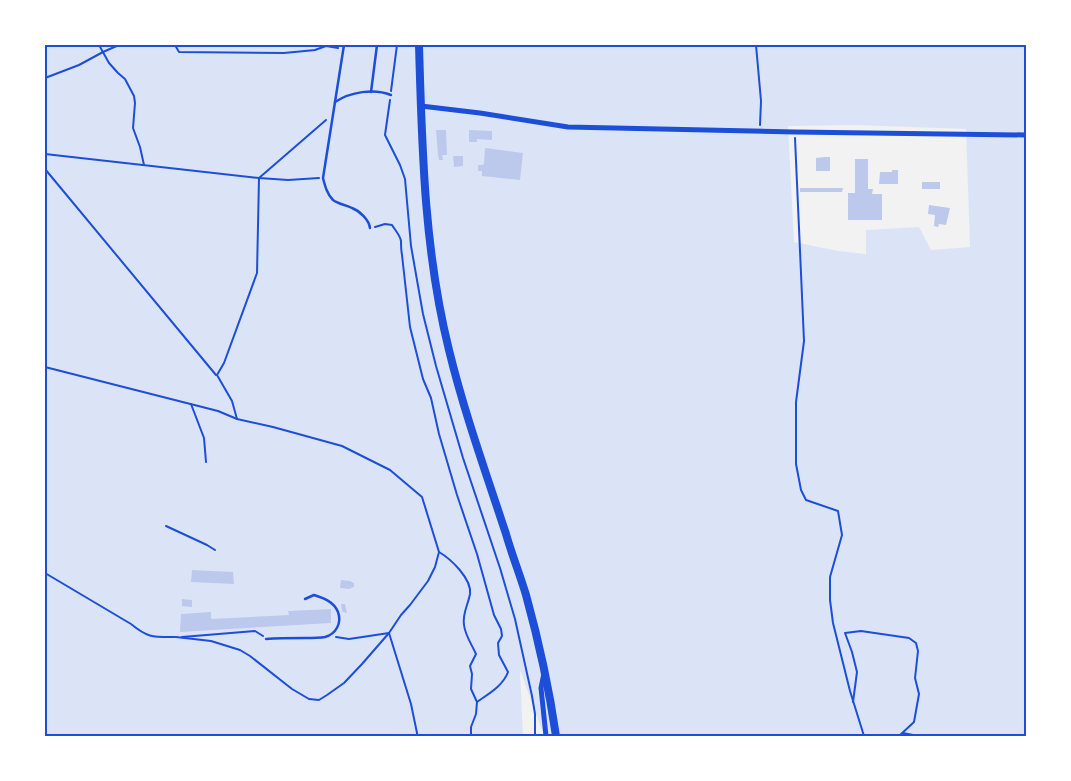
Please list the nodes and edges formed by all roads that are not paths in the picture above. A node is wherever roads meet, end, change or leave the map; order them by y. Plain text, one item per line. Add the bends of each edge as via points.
1 (377, 45) edge
2 (420, 45) edge
3 (344, 47) edge
4 (371, 92) junction
5 (390, 95) road end
6 (335, 102) junction
7 (421, 106) junction
8 (1026, 135) edge
9 (370, 228) road end
10 (305, 599) dead end
11 (266, 639) road end
12 (545, 667) junction
13 (546, 736) edge
14 (556, 736) edge

1 - 4 lane
2 - 7 main road
3 - 6 lane
4 - 5 lane
4 - 6 lane via 342,97
6 - 9 lane via 323,178 326,191 334,201 354,208 367,219
7 - 8 street via 568,127
7 - 12 main road via 427,218 448,348 526,595
10 - 11 lane via 314,595 332,603 338,611 339,625 333,633 323,637
12 - 13 street via 540,688
12 - 14 main road

